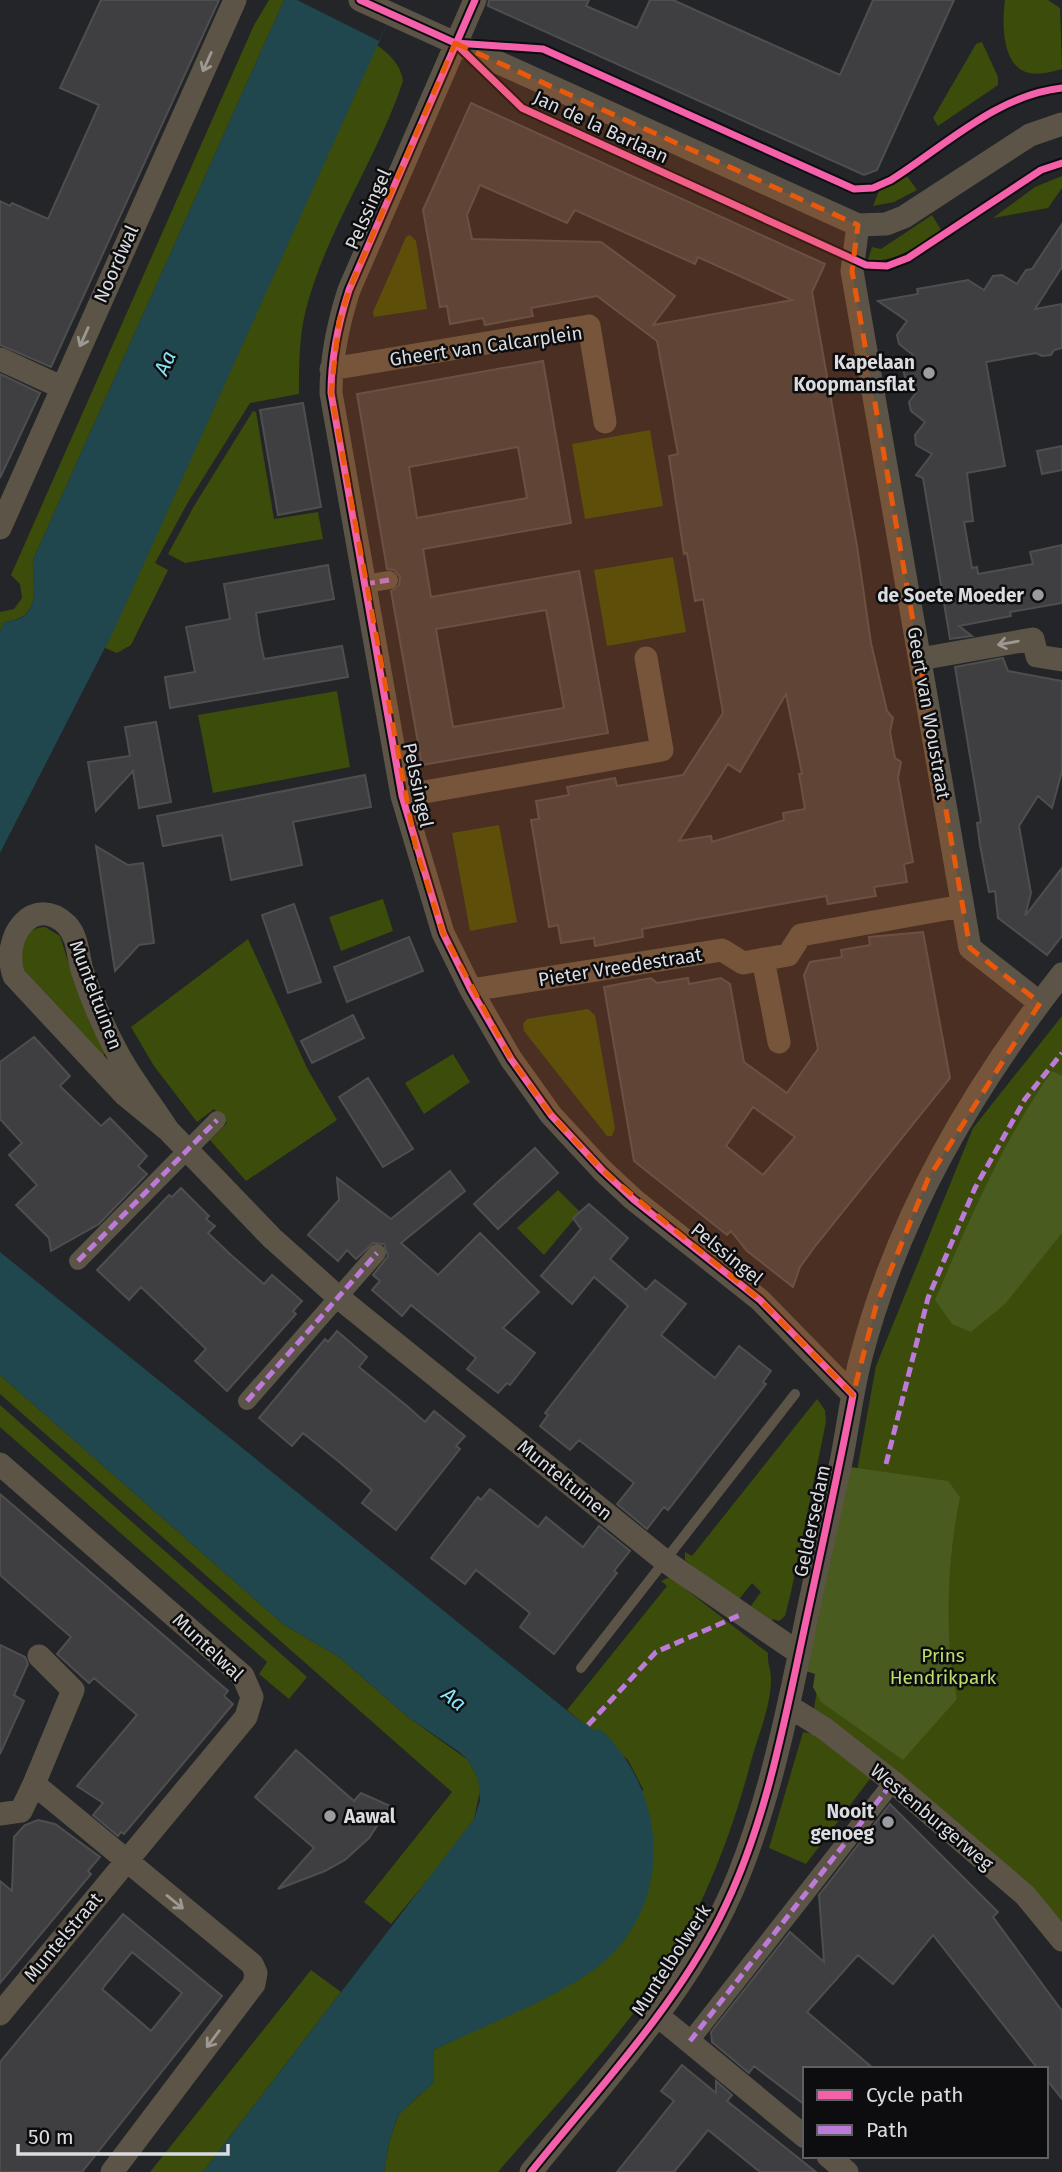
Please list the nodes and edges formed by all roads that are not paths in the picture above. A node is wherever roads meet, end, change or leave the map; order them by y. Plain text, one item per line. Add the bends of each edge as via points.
1 (235, 0) edge
2 (360, 0) edge
3 (475, 0) edge
4 (455, 43) junction
5 (1062, 124) edge
6 (858, 225) junction
7 (0, 359) edge
8 (331, 369) junction
9 (61, 387) junction
10 (605, 422) dead end
11 (0, 528) edge
12 (389, 580) dead end
13 (365, 584) junction
14 (646, 658) dead end
15 (920, 659) junction
16 (1062, 660) edge
17 (402, 796) junction
18 (962, 906) junction
19 (764, 959) junction
20 (1062, 974) edge
21 (471, 990) junction
22 (1040, 1003) junction
23 (779, 1042) dead end
24 (217, 1120) dead end
25 (168, 1130) junction
26 (187, 1150) junction
27 (377, 1253) dead end
28 (78, 1261) dead end
29 (338, 1297) junction
30 (795, 1394) dead end
31 (853, 1395) junction
32 (247, 1401) dead end
33 (0, 1464) edge
34 (665, 1561) junction
35 (799, 1653) junction
36 (38, 1656) dead end
37 (581, 1668) dead end
38 (790, 1707) junction
39 (893, 1782) junction
40 (34, 1784) junction
41 (0, 1814) edge
42 (126, 1861) junction
43 (1062, 1940) edge
44 (0, 2014) edge
45 (657, 2015) junction
46 (690, 2041) junction
47 (803, 2135) edge
48 (830, 2158) edge
49 (112, 2172) edge
50 (531, 2172) edge
51 (847, 2172) edge

1 -> 9 street, Noordwal
2 - 4 street, Jan de la Barlaan
3 - 4 street, Pelssingel
4 - 6 street, Jan de la Barlaan
4 - 8 street, Pelssingel via 349,290
5 - 6 street via 1030,135 904,217 886,224
6 - 15 street, Geert van Woustraat via 852,271
7 - 9 street
8 - 10 street, Gheert van Calcarplein via 589,326
8 - 13 street, Pelssingel via 331,393
9 - 11 street, Noordwal
12 - 13 street
13 - 17 street, Pelssingel
14 - 17 street via 663,750
16 -> 15 street via 1037,656 1033,639
15 - 18 street, Geert van Woustraat
17 - 21 street, Pelssingel via 443,933
18 - 19 street, Pieter Vreedestraat via 801,935 788,955
18 - 22 street, Geert van Woustraat via 970,948
19 - 21 street, Pieter Vreedestraat via 743,963 722,950
19 - 23 street
20 - 22 street, Geldersedam
21 - 31 street, Pelssingel via 511,1059 551,1115 594,1162 633,1199 760,1300
22 - 31 street, Geldersedam via 978,1092 928,1179 876,1306
24 - 26 street
25 - 25 street, Munteltuinen via 119,1055 82,971 74,935 66,925 44,915 21,921 6,941 7,965 14,976 124,1094
25 - 26 street, Munteltuinen
26 - 28 street
26 - 29 street, Munteltuinen via 272,1238
27 - 29 street
29 - 32 street
29 - 34 street, Munteltuinen
30 - 34 lane
31 - 35 street, Geldersedam
33 - 42 street, Muntelwal via 243,1676 250,1687 246,1717
34 - 35 street, Munteltuinen
34 - 37 lane
35 - 38 street, Muntelbolwerk
36 - 40 street via 73,1690
38 - 39 street, Westenburgerweg
38 - 45 street, Muntelbolwerk via 752,1840 726,1904
39 - 43 street, Westenburgerweg via 1025,1895
39 - 46 street
40 - 41 street via 21,1811
40 - 42 street
42 - 44 street, Muntelstraat
42 -> 49 street via 256,1973 254,1984
45 - 46 street
45 - 50 street, Muntelbolwerk
46 - 47 street
48 - 51 street

